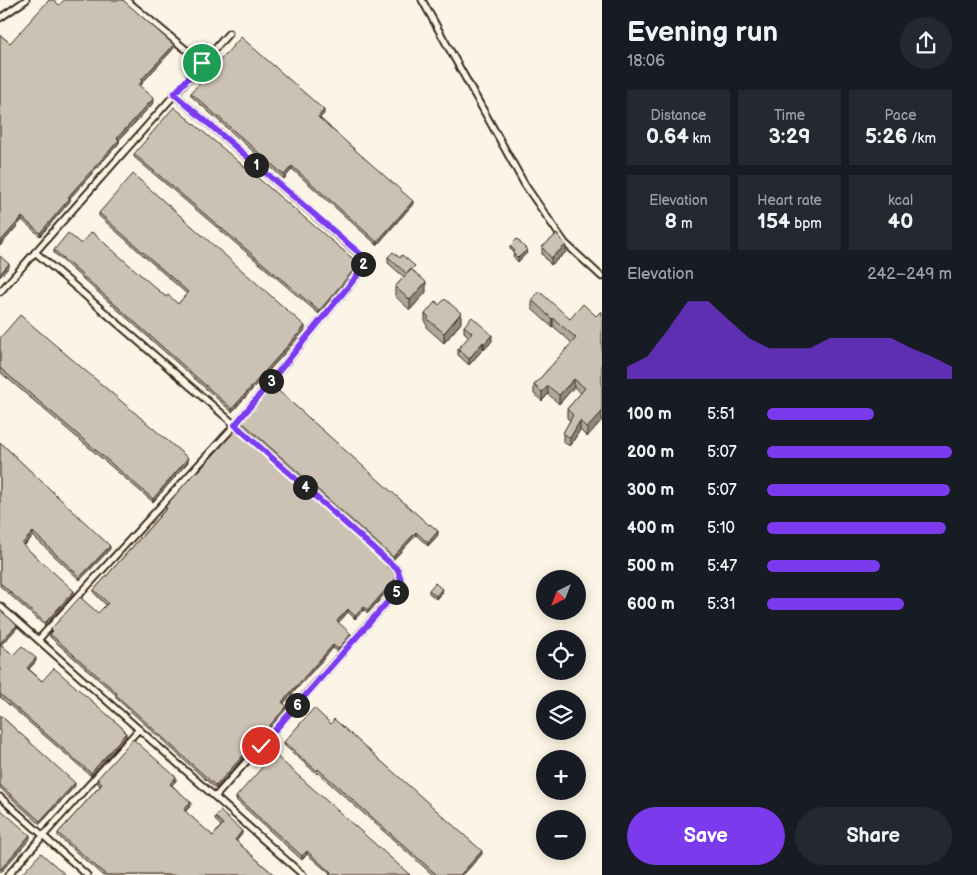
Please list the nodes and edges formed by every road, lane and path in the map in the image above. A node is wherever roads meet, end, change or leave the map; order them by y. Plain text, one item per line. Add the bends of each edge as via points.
1 (26, 0) edge
2 (126, 0) edge
3 (422, 0) edge
4 (0, 18) edge
5 (229, 33) dead end
6 (202, 63) junction
7 (174, 94) junction
8 (35, 252) junction
9 (602, 276) edge
10 (0, 292) edge
11 (235, 425) junction
12 (0, 606) edge
13 (38, 640) junction
14 (139, 729) junction
15 (0, 797) edge
16 (215, 797) junction
17 (43, 836) junction
18 (8, 875) edge
19 (87, 875) edge
20 (302, 875) edge

1 - 4 lane
2 - 6 lane
3 - 9 lane via 525,186 565,243
5 - 6 lane
6 - 7 lane
7 - 8 lane
7 - 11 lane via 365,258 361,271
8 - 10 lane
8 - 11 lane
11 - 13 lane
11 - 16 lane via 398,570 401,580 398,590
12 - 13 lane
13 - 14 lane
14 - 16 lane
14 - 17 lane
15 - 17 lane
16 - 20 lane
17 - 18 lane
17 - 19 lane

